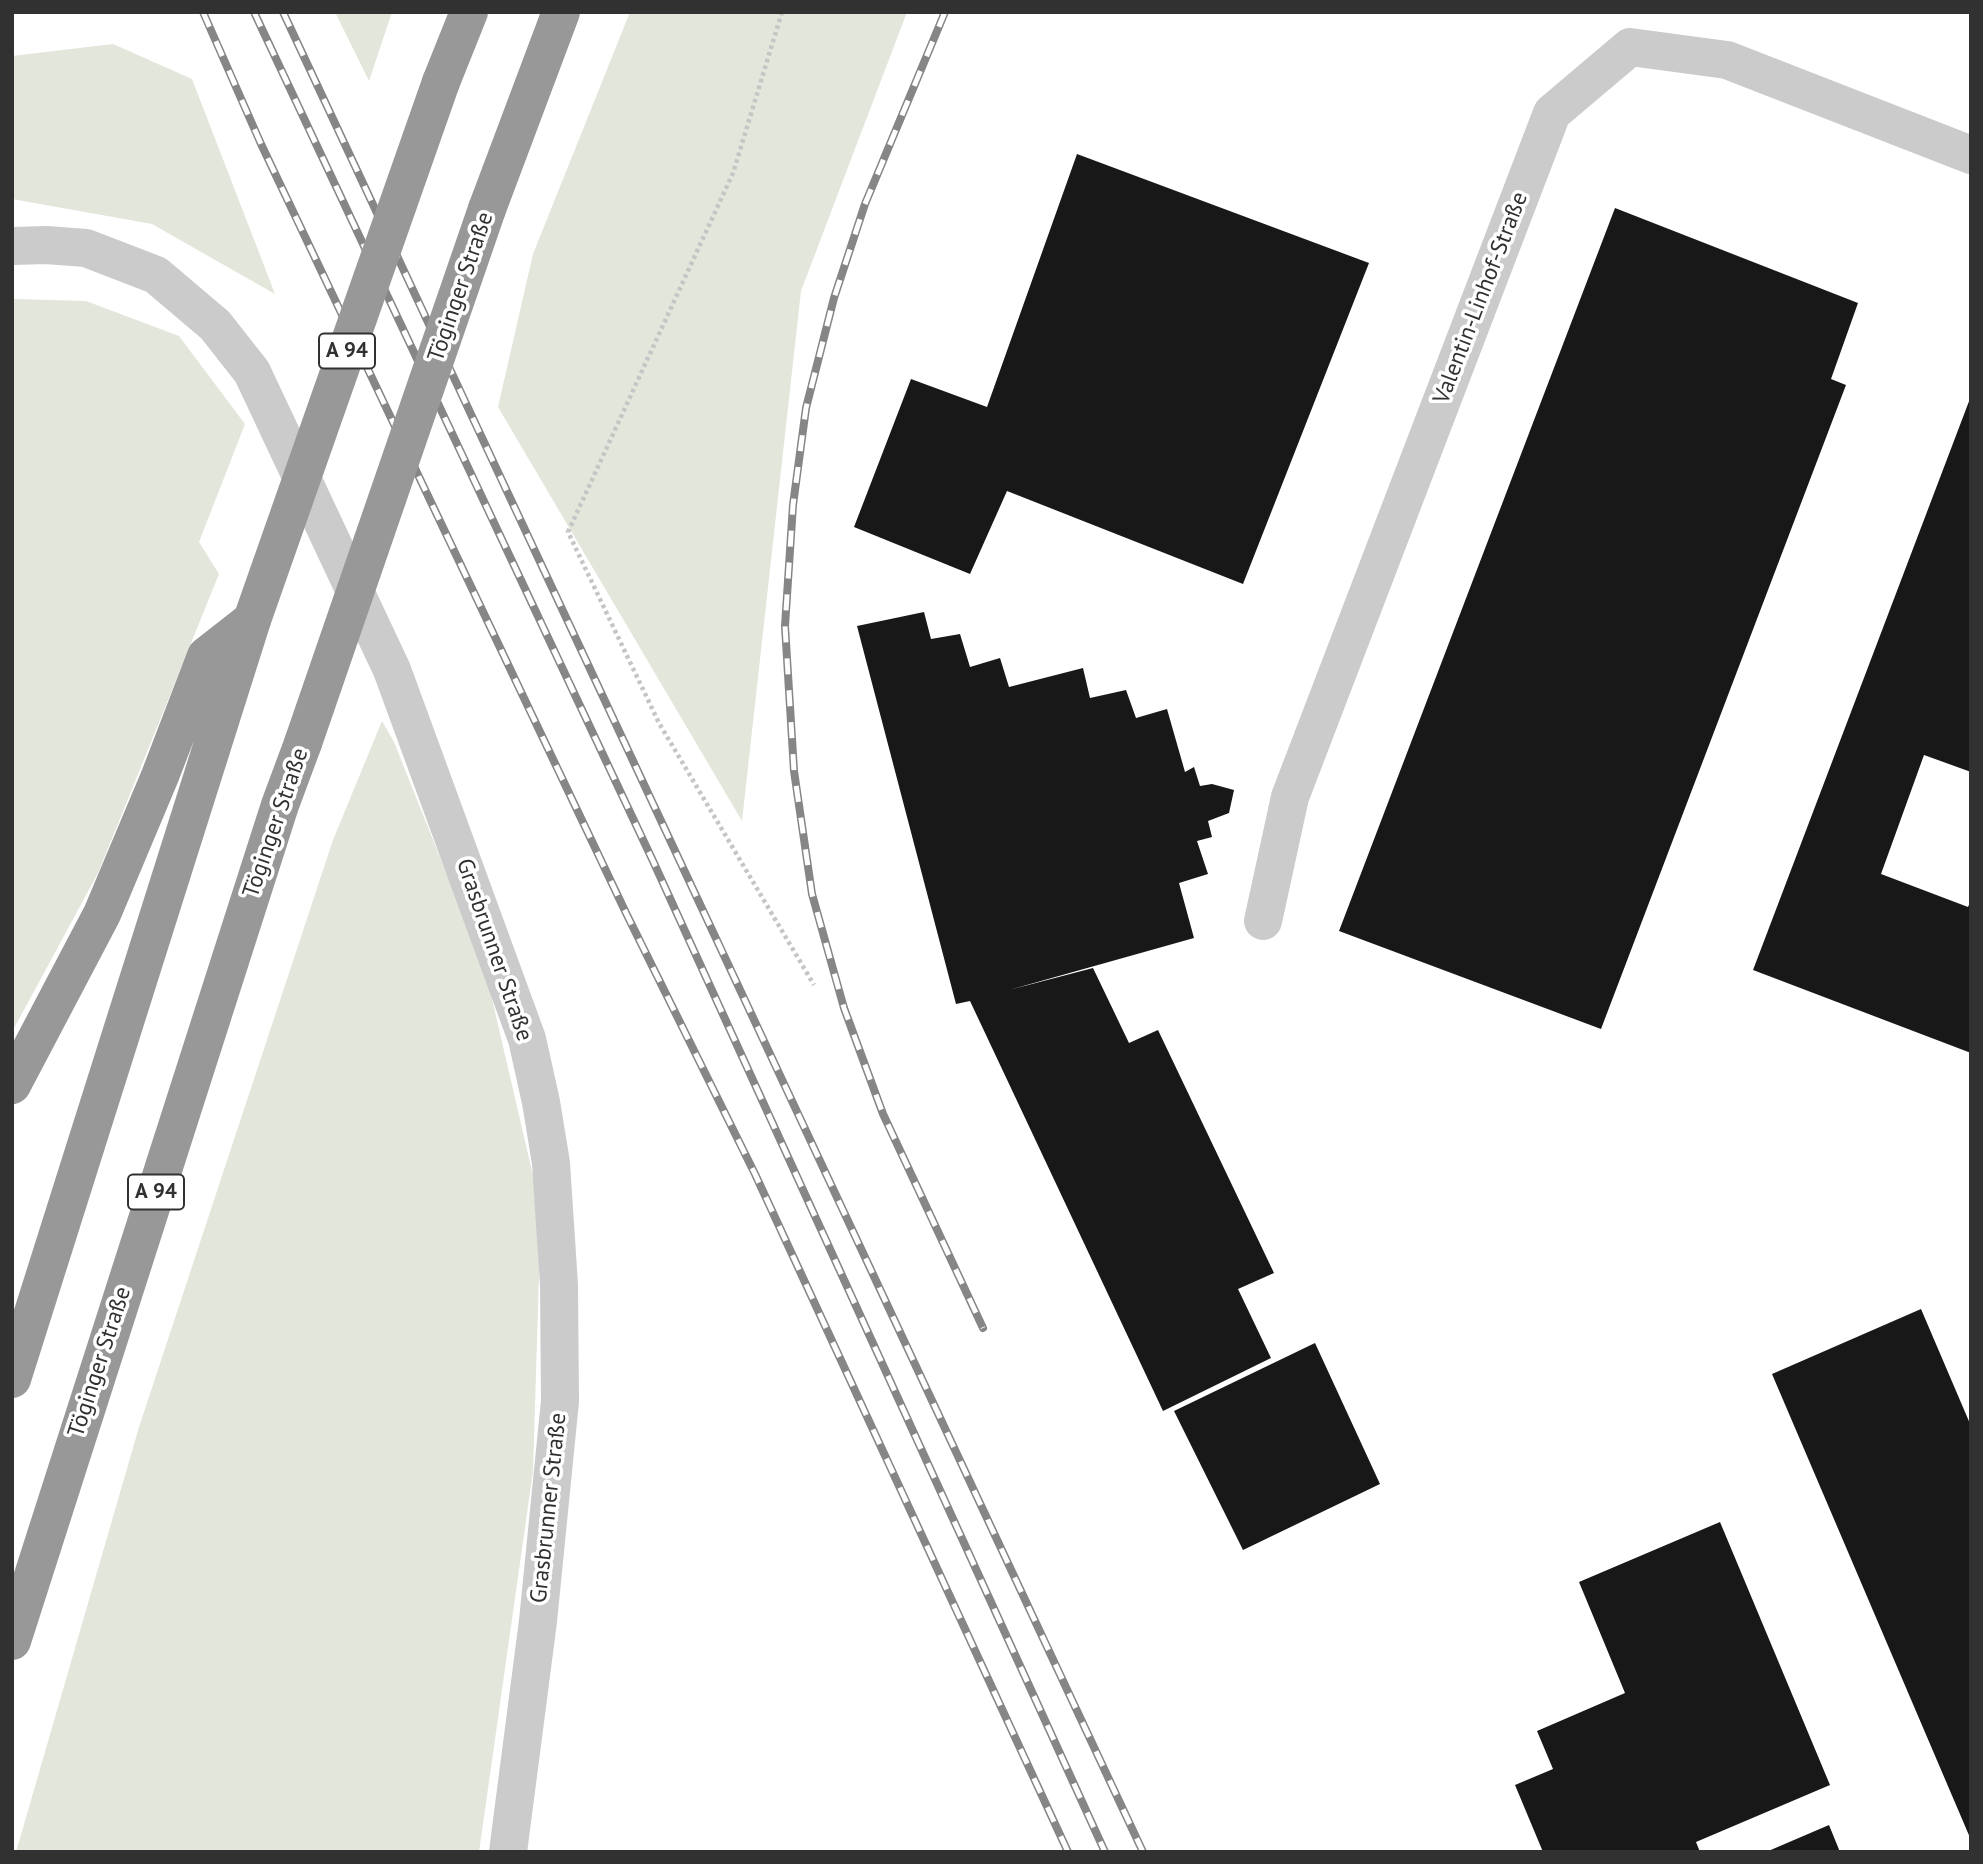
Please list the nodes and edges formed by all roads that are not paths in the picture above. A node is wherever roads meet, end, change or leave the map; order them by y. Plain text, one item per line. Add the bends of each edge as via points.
1 (469, 12) edge
2 (561, 12) edge
3 (1971, 155) edge
4 (12, 246) edge
5 (252, 620) junction
6 (1263, 921) dead end
7 (12, 1085) edge
8 (12, 1379) edge
9 (12, 1641) edge
10 (508, 1852) edge

1 - 5 highway, A 94, bridge
2 - 9 highway, Töginger Straße / A 94, bridge via 272,831
3 - 6 street, Valentin-Linhof-Straße via 1727,60 1630,47 1552,113 1290,797
4 - 10 street, Grasbrunner Straße via 86,248 156,275 215,325 252,372 393,670 527,1039 551,1163 560,1401
5 - 7 highway via 206,656 102,915
5 - 8 highway, A 94

